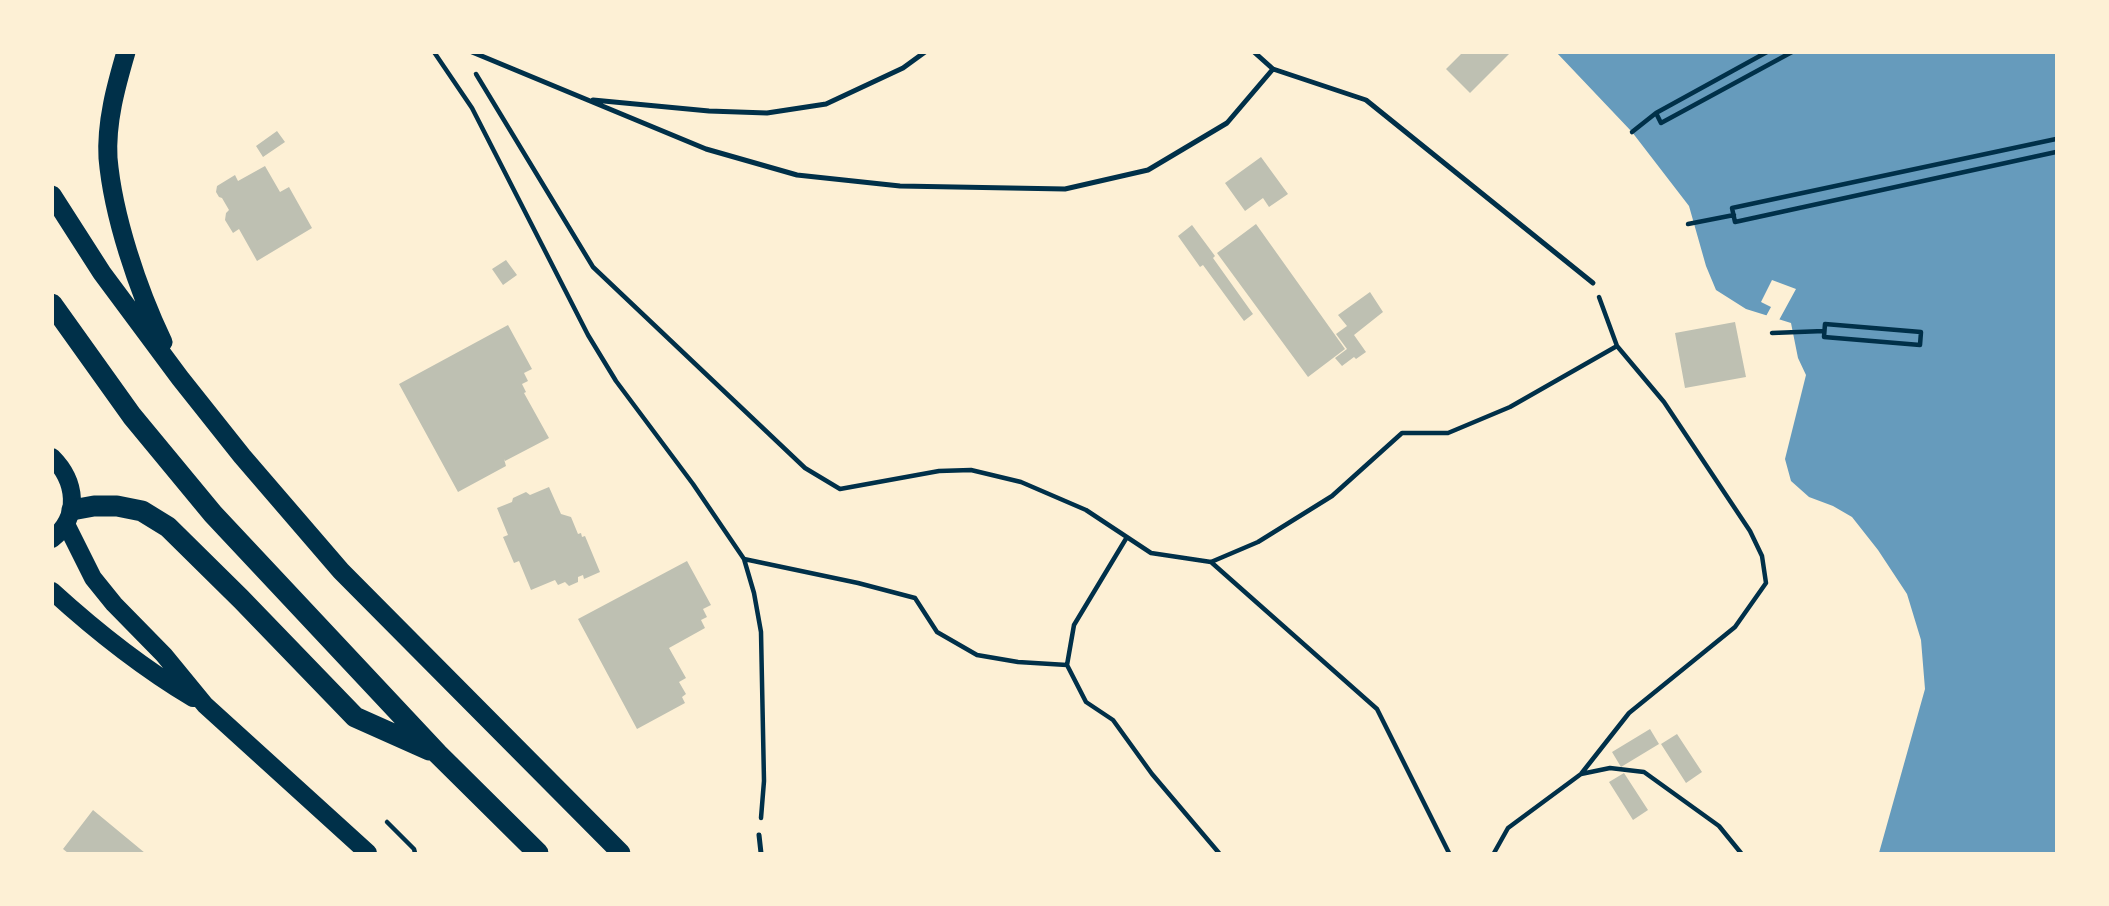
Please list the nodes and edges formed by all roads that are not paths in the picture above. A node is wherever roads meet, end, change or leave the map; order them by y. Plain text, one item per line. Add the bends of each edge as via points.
1 (126, 52) edge
2 (472, 52) edge
3 (925, 52) edge
4 (1254, 52) edge
5 (1272, 69) junction
6 (586, 99) junction
7 (52, 195) edge
8 (1593, 283) road end
9 (52, 304) edge
10 (180, 378) junction
11 (52, 457) edge
12 (69, 517) junction
13 (52, 539) edge
14 (52, 591) edge
15 (205, 705) junction
16 (438, 754) junction
17 (759, 835) road end
18 (363, 849) edge
19 (538, 853) edge
20 (621, 853) edge
21 (761, 853) edge

1 - 10 highway via 109,122 108,157 118,217 154,323
2 - 6 lane
3 - 6 lane via 903,68 826,104 767,113
4 - 5 lane
5 - 6 lane via 1227,123 1148,170 1065,189 900,186 797,175 706,149
5 - 8 lane via 1366,100
7 - 10 highway via 102,273
9 - 16 highway via 132,416 213,514
10 - 20 highway via 341,571
11 - 12 main road via 71,486
12 - 13 main road
12 - 15 main road via 79,553 93,578
12 - 16 highway via 94,506 117,506 142,511 168,527 355,717
14 - 15 main road via 152,674
15 - 18 main road
16 - 19 highway
17 - 21 lane

